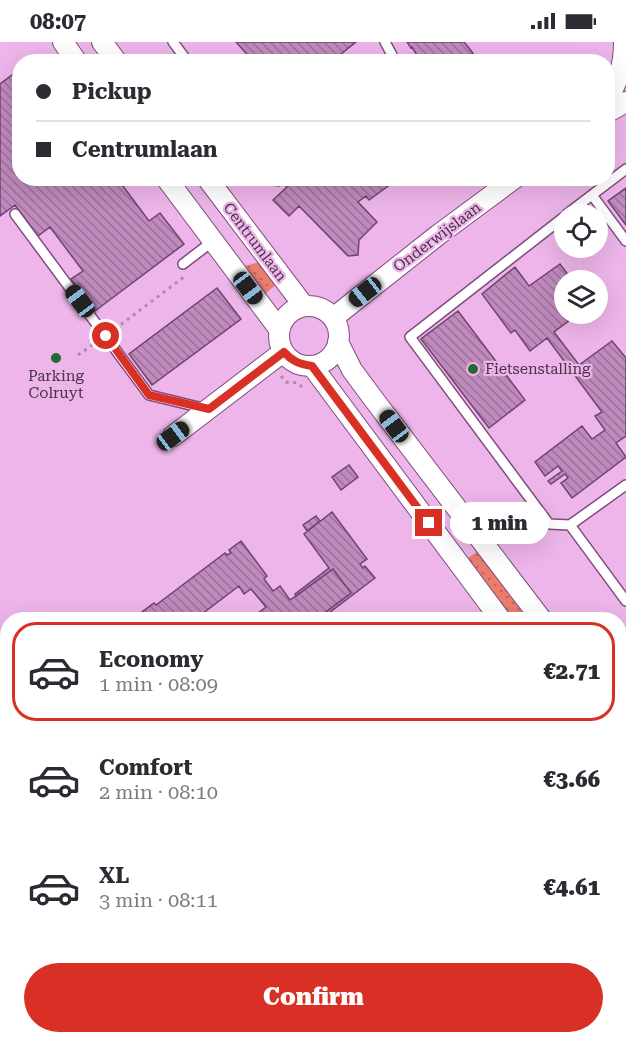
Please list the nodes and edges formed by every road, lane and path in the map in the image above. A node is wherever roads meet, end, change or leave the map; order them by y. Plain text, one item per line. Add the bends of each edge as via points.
1 (624, 42) edge
2 (615, 86) edge
3 (172, 186) edge
4 (213, 186) edge
5 (504, 186) edge
6 (604, 186) edge
7 (592, 195) junction
8 (581, 204) edge
9 (15, 214) dead end
10 (554, 225) edge
11 (213, 241) junction
12 (626, 241) edge
13 (183, 264) dead end
14 (185, 276) dead end
15 (304, 306) junction
16 (333, 318) junction
17 (279, 329) junction
18 (106, 336) junction
19 (338, 342) junction
20 (284, 352) junction
21 (78, 355) dead end
22 (312, 366) junction
23 (209, 409) junction
24 (173, 436) dead end
25 (626, 484) edge
26 (467, 521) junction
27 (570, 525) junction
28 (442, 542) junction
29 (626, 601) edge
30 (495, 612) edge
31 (536, 612) edge

1 - 2 street via 621,74
3 - 11 street
4 - 15 street, Centrumlaan
5 - 16 street, Onderwijslaan
6 - 7 lane
7 - 8 lane
7 - 12 lane
9 - 18 lane
10 - 27 lane via 410,337 549,524
11 - 13 lane
11 - 17 street
14 - 18 path
15 - 16 street via 318,307
15 - 17 street via 288,314
16 - 19 street
17 - 20 street
18 - 21 path
18 - 23 lane via 149,395
19 - 22 street via 329,357
19 - 26 street via 352,370
20 - 22 street via 291,360
20 - 23 street
22 - 28 street
23 - 24 street
25 - 27 lane
26 - 28 street
26 - 31 street
27 - 29 lane
28 - 30 street

